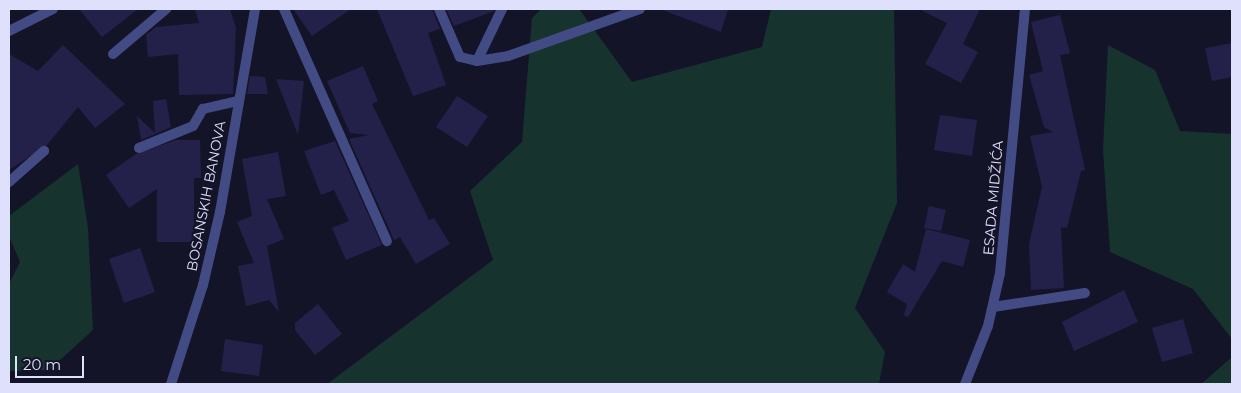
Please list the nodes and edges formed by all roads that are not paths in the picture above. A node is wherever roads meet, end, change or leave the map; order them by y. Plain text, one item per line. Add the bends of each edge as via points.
1 (53, 9) edge
2 (166, 9) edge
3 (255, 9) edge
4 (284, 9) edge
5 (439, 9) edge
6 (502, 9) edge
7 (640, 9) edge
8 (1025, 9) edge
9 (9, 31) edge
10 (113, 54) dead end
11 (477, 61) junction
12 (238, 101) junction
13 (139, 148) dead end
14 (44, 152) dead end
15 (9, 182) edge
16 (387, 240) dead end
17 (1086, 293) dead end
18 (993, 307) junction
19 (171, 384) edge
20 (964, 384) edge

1 - 9 street
2 - 10 street
3 - 12 street, BOSANSKIH BANOVA
4 - 16 street
5 - 11 street via 460,57
6 - 11 street
7 - 11 street via 508,56
8 - 18 street, ESADA MIDŽIĆA via 1006,229
12 - 13 street via 203,109 192,126
12 - 19 street, BOSANSKIH BANOVA via 205,276
14 - 15 street
17 - 18 street
18 - 20 street, ESADA MIDŽIĆA

